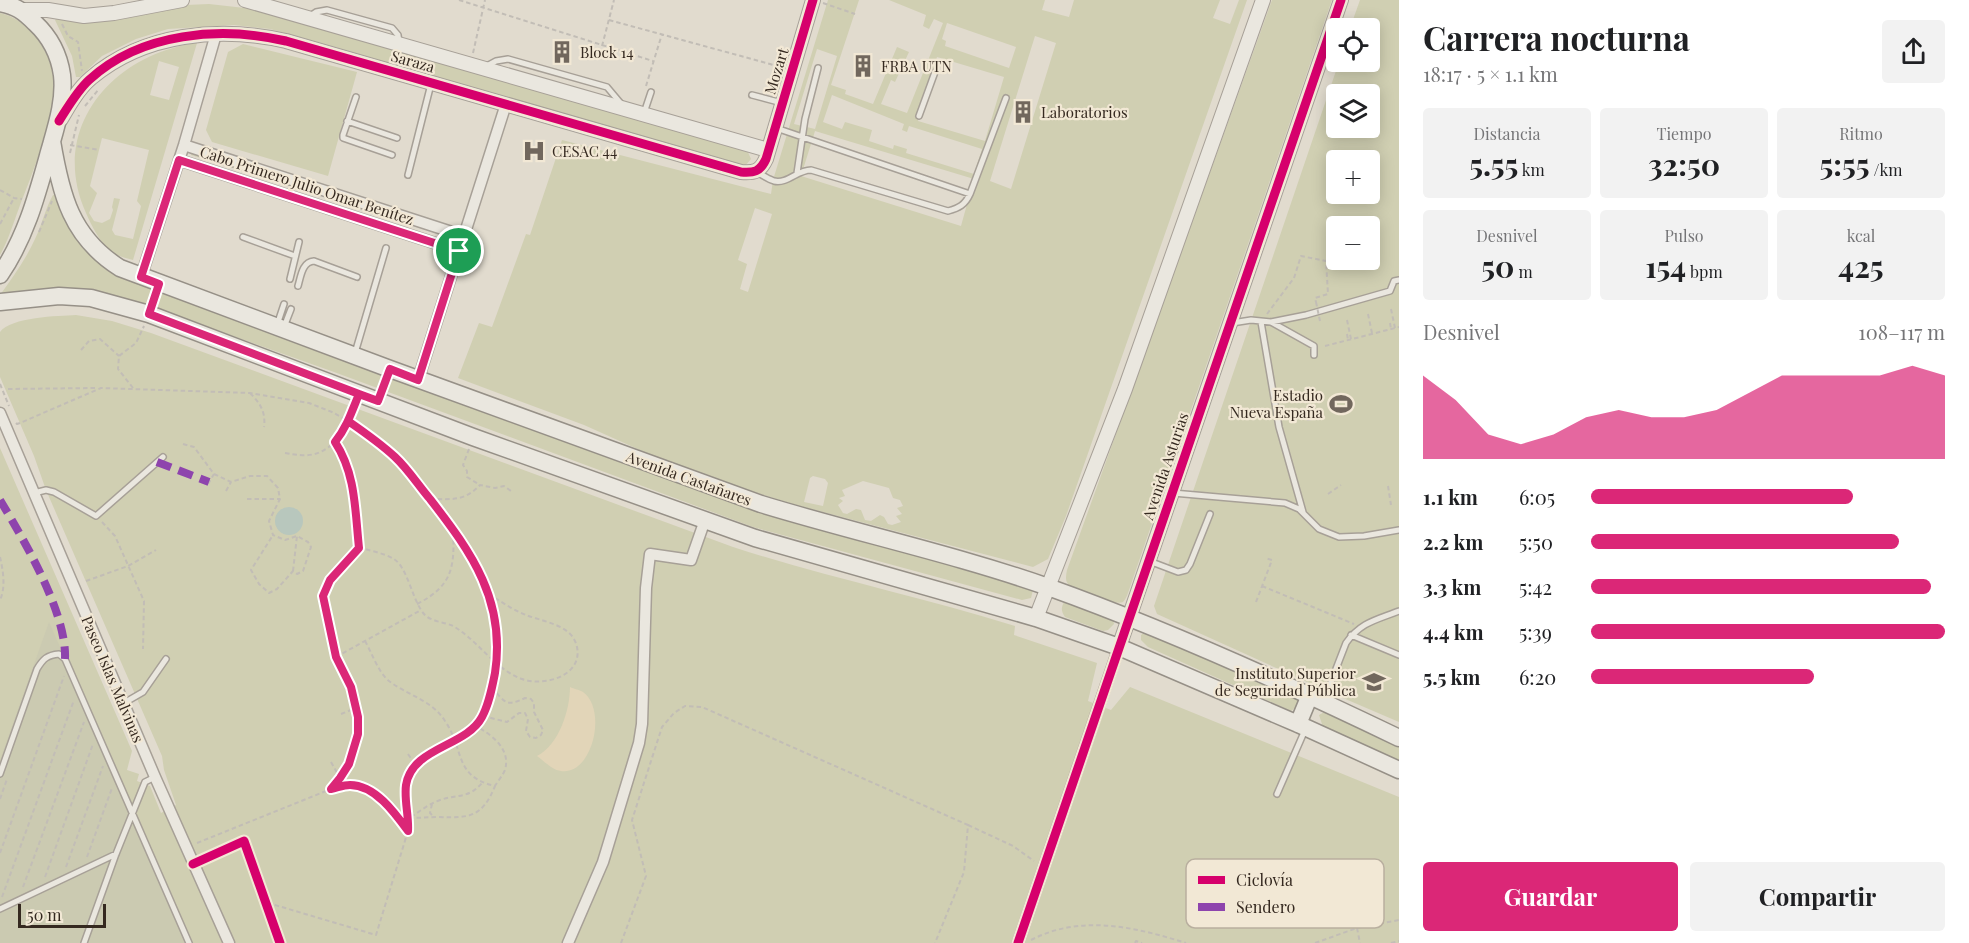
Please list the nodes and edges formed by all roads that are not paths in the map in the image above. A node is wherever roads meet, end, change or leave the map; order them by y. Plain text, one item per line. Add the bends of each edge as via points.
1 (182, 0) edge
2 (245, 0) edge
3 (1263, 0) edge
4 (1341, 0) edge
5 (817, 1) edge
6 (150, 3) edge
7 (12, 5) edge
8 (216, 34) junction
9 (818, 68) dead end
10 (935, 72) dead end
11 (431, 82) junction
12 (651, 92) dead end
13 (752, 95) dead end
14 (356, 98) dead end
15 (1006, 98) dead end
16 (782, 103) junction
17 (506, 104) junction
18 (636, 113) junction
19 (919, 116) dead end
20 (59, 121) junction
21 (348, 121) junction
22 (774, 127) junction
23 (802, 136) junction
24 (397, 138) dead end
25 (52, 141) junction
26 (184, 145) junction
27 (768, 150) junction
28 (392, 155) dead end
29 (179, 160) junction
30 (756, 172) junction
31 (797, 173) junction
32 (408, 175) dead end
33 (970, 194) junction
34 (464, 236) junction
35 (243, 237) dead end
36 (299, 242) dead end
37 (386, 248) dead end
38 (459, 251) junction
39 (295, 256) junction
40 (0, 275) edge
41 (141, 277) junction
42 (357, 277) dead end
43 (290, 279) dead end
44 (1399, 280) edge
45 (298, 286) dead end
46 (0, 302) edge
47 (284, 304) dead end
48 (291, 309) dead end
49 (1261, 322) junction
50 (1270, 322) junction
51 (1232, 323) junction
52 (279, 329) junction
53 (1314, 355) dead end
54 (354, 356) junction
55 (418, 380) junction
56 (0, 413) edge
57 (163, 457) dead end
58 (34, 493) junction
59 (1171, 493) junction
60 (1210, 514) dead end
61 (1304, 514) junction
62 (705, 520) junction
63 (1399, 530) edge
64 (1148, 560) junction
65 (1048, 587) junction
66 (1399, 611) edge
67 (1129, 617) junction
68 (1036, 618) junction
69 (1351, 636) junction
70 (1119, 647) junction
71 (1399, 655) edge
72 (166, 660) dead end
73 (1317, 698) junction
74 (124, 703) junction
75 (1302, 725) junction
76 (1399, 738) edge
77 (1399, 770) edge
78 (0, 774) edge
79 (155, 777) junction
80 (1277, 794) dead end
81 (133, 812) junction
82 (116, 854) junction
83 (0, 909) edge
84 (84, 943) edge
85 (189, 943) edge
86 (229, 943) edge
87 (568, 943) edge
88 (1018, 943) edge

1 - 6 street
2 - 18 street, Saraza
3 - 65 street via 1125,389
4 - 51 street, Avenida Asturias
5 - 16 street, Mozart
6 - 7 street via 84,16
7 - 20 main road via 49,37 58,57 62,76
8 - 11 street, Saraza via 277,39 366,70
8 - 20 street, Saraza via 184,36 140,48 90,79
8 - 26 street
9 - 23 lane
10 - 19 lane
11 - 17 street, Saraza
11 - 32 lane
12 - 18 lane
13 - 16 lane
14 - 21 lane
15 - 33 lane
16 - 22 street, Mozart
17 - 30 street, Saraza via 741,172
17 - 34 street
18 - 27 street, Saraza
20 - 25 main road
21 - 24 lane
21 - 28 lane via 343,135 346,141
22 - 23 lane
22 - 27 street, Mozart
23 - 31 lane
23 - 33 lane
25 - 40 main road via 26,230
25 - 41 main road, Avenida Castañares via 58,199 93,249
26 - 29 street
26 - 34 street, Cabo Primero Julio Omar Benítez
27 - 30 street via 762,168
29 - 38 street, Cabo Primero Julio Omar Benítez
29 - 41 street
30 - 31 lane via 783,181
31 - 33 lane via 811,170 948,211 958,209
34 - 38 street
35 - 39 lane
36 - 39 lane
37 - 54 lane
38 - 55 street
39 - 43 lane
41 - 52 main road, Avenida Castañares
42 - 45 lane via 309,261
44 - 50 lane via 1394,281 1390,291
46 - 62 main road via 91,297 149,314
47 - 52 lane
48 - 52 lane
49 - 50 lane
49 - 51 lane
49 - 61 lane via 1279,427
50 - 53 lane via 1314,346
51 - 59 street, Avenida Asturias
52 - 54 main road, Avenida Castañares
54 - 55 main road, Avenida Castañares
55 - 65 main road, Avenida Castañares via 760,504
56 - 58 street, Paseo Islas Malvinas
57 - 58 lane via 96,516 54,492
58 - 74 street, Paseo Islas Malvinas
59 - 61 lane via 1285,503
59 - 64 street, Avenida Asturias
60 - 64 lane via 1186,570 1178,572
61 - 63 lane via 1319,529 1339,537
62 - 68 main road via 754,538
62 - 87 street via 691,560 651,554 639,743 603,862
64 - 67 street, Avenida Asturias
65 - 67 main road, Avenida Castañares
65 - 68 street
66 - 69 lane via 1360,626
67 - 70 street, Avenida Asturias
67 - 73 main road, Avenida Castañares
68 - 70 main road
69 - 71 lane
69 - 73 lane
70 - 75 main road
70 - 88 street, Avenida Asturias
72 - 74 lane via 143,692
73 - 75 main road
73 - 76 main road, Avenida Castañares
74 - 79 street, Paseo Islas Malvinas
75 - 77 main road
75 - 80 lane
78 - 81 lane via 38,669 43,659 59,654 66,659
79 - 81 lane via 145,782
79 - 86 street, Paseo Islas Malvinas
81 - 82 lane
81 - 85 lane
82 - 83 lane
82 - 84 lane

